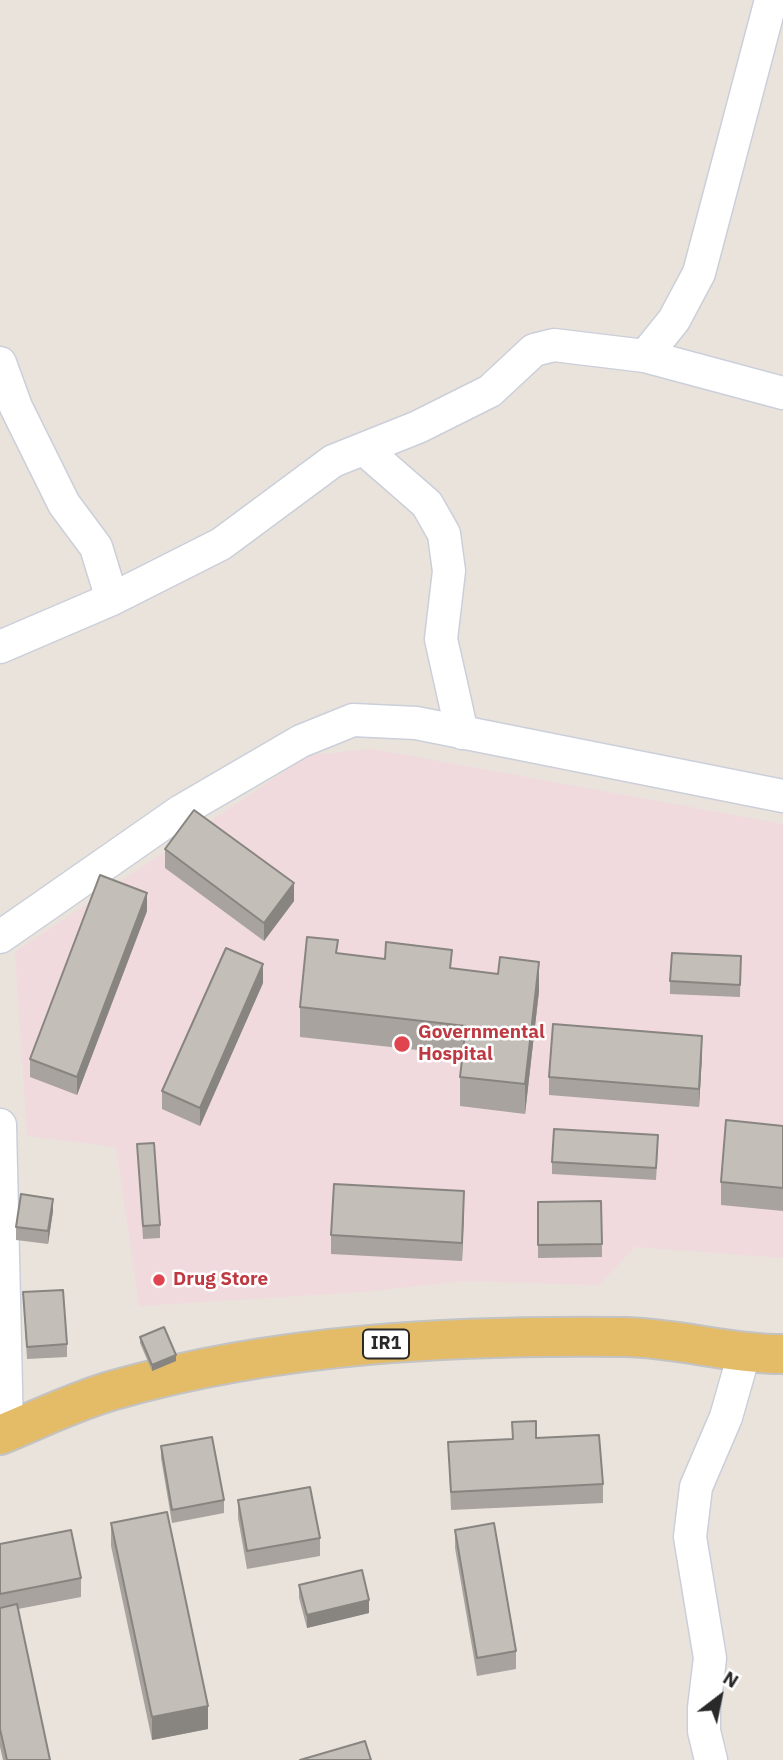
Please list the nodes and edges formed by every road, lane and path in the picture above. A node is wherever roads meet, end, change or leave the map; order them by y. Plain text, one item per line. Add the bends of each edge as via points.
1 (771, 0) edge
2 (645, 356) junction
3 (0, 363) edge
4 (783, 393) edge
5 (8, 419) edge
6 (364, 449) junction
7 (112, 599) junction
8 (0, 647) edge
9 (463, 733) junction
10 (783, 796) edge
11 (0, 937) edge
12 (0, 1125) edge
13 (0, 1142) edge
14 (744, 1354) junction
15 (783, 1354) edge
16 (4, 1433) edge
17 (711, 1760) edge

1 - 2 street via 699,273 674,320
2 - 4 street
2 - 6 street via 554,345 534,350 490,391
3 - 5 street
5 - 7 street via 96,547
6 - 7 street via 333,461 220,544
6 - 9 street via 427,504 444,534 449,571 441,639
7 - 8 street
9 - 10 street
9 - 11 street via 416,723 353,720 301,741 181,811
12 - 13 street
13 - 16 street
14 - 15 main road, IR1
14 - 16 main road, IR1 via 629,1337 371,1345 182,1372 111,1391
14 - 17 street via 726,1417 696,1487 690,1537 710,1658 704,1731

